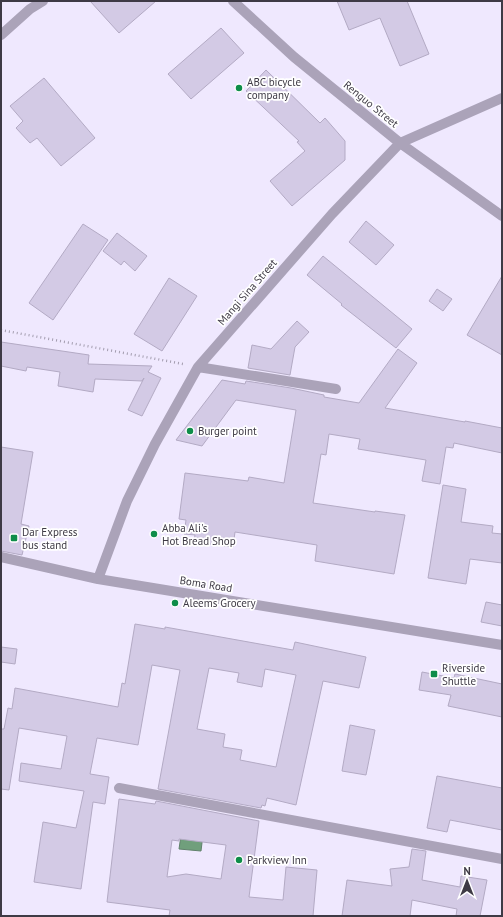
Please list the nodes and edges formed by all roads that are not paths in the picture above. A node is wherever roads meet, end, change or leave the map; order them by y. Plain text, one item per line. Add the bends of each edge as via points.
1 (43, 1) edge
2 (234, 1) edge
3 (1, 35) edge
4 (502, 98) edge
5 (400, 143) junction
6 (502, 216) edge
7 (198, 367) junction
8 (336, 389) dead end
9 (1, 557) edge
10 (98, 579) junction
11 (502, 645) edge
12 (119, 788) dead end
13 (502, 859) edge

1 - 3 street
2 - 5 street, Renguo Street via 294,57
4 - 5 street, Mangi Sina Street
5 - 6 street, Renguo Street
5 - 7 street, Mangi Sina Street via 332,214
7 - 8 street
7 - 10 street, Mangi Sina Street via 127,501
9 - 10 street, Boma Road
10 - 11 street, Boma Road
12 - 13 street

